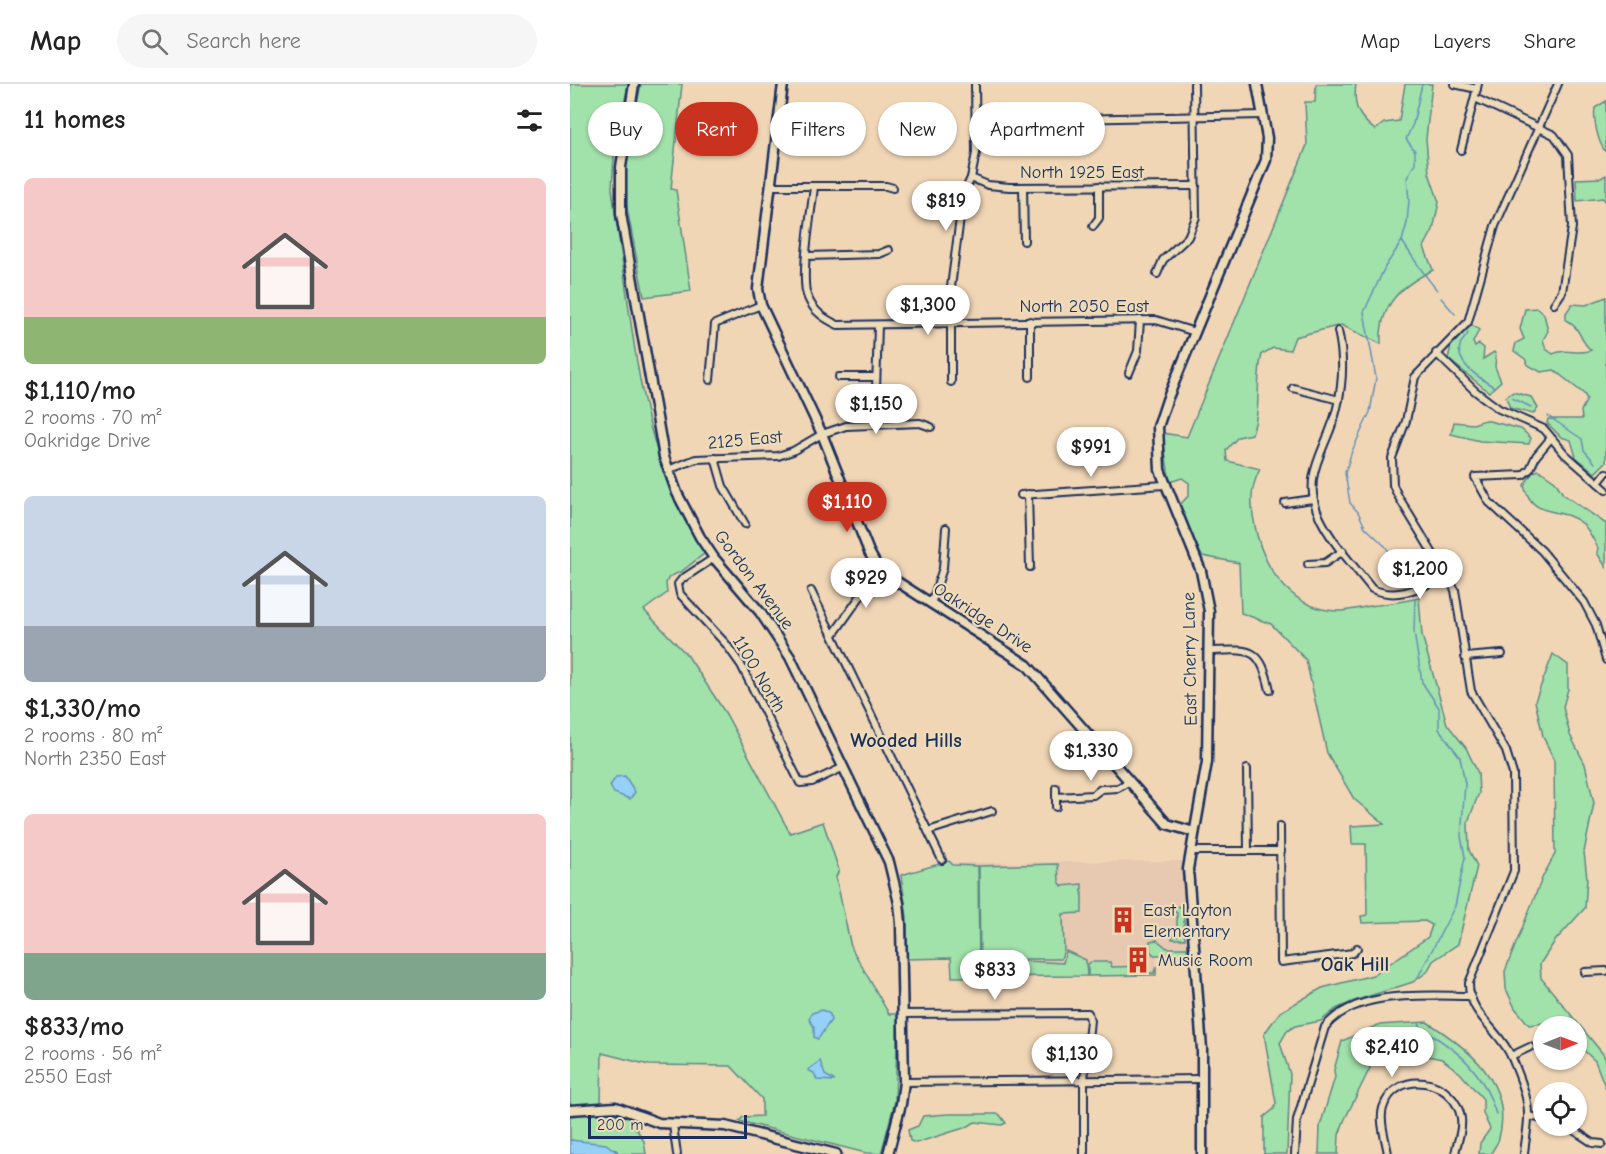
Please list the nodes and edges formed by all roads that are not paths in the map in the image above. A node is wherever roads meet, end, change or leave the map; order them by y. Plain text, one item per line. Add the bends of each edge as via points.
1 (634, 84) edge
2 (783, 84) edge
3 (975, 84) edge
4 (1194, 84) edge
5 (1257, 84) edge
6 (1454, 84) edge
7 (1558, 84) edge
8 (1477, 87) edge
9 (1475, 98) junction
10 (975, 102) edge
11 (1263, 115) junction
12 (1194, 118) junction
13 (1105, 119) edge
14 (1541, 126) junction
15 (1461, 150) dead end
16 (975, 156) edge
17 (971, 178) junction
18 (771, 186) junction
19 (814, 186) junction
20 (1099, 186) junction
21 (1196, 186) junction
22 (1023, 187) junction
23 (893, 189) dead end
24 (1093, 226) dead end
25 (1024, 240) dead end
26 (889, 250) dead end
27 (807, 256) junction
28 (1157, 274) dead end
29 (1554, 304) dead end
30 (761, 305) junction
31 (1140, 320) junction
32 (1030, 321) junction
33 (949, 324) junction
34 (878, 325) junction
35 (1338, 330) dead end
36 (1195, 332) junction
37 (1436, 353) junction
38 (1129, 373) dead end
39 (839, 377) dead end
40 (876, 377) junction
41 (1030, 377) dead end
42 (710, 380) dead end
43 (951, 382) dead end
44 (1293, 388) dead end
45 (1339, 400) junction
46 (875, 423) junction
47 (931, 427) dead end
48 (822, 434) junction
49 (1551, 438) junction
50 (715, 458) junction
51 (668, 470) junction
52 (1606, 473) edge
53 (1598, 483) junction
54 (1164, 485) junction
55 (1606, 490) edge
56 (1313, 499) junction
57 (1285, 503) dead end
58 (745, 524) dead end
59 (946, 528) dead end
60 (1343, 551) junction
61 (714, 558) junction
62 (1308, 564) dead end
63 (1030, 567) dead end
64 (879, 570) junction
65 (1448, 575) junction
66 (811, 591) dead end
67 (931, 604) junction
68 (833, 636) junction
69 (1209, 651) junction
70 (1502, 654) dead end
71 (1465, 657) junction
72 (1606, 660) edge
73 (1270, 690) dead end
74 (844, 766) junction
75 (1247, 769) dead end
76 (1130, 781) junction
77 (1056, 788) dead end
78 (1056, 797) junction
79 (1056, 807) dead end
80 (992, 812) dead end
81 (1280, 826) dead end
82 (928, 831) junction
83 (1194, 832) junction
84 (1191, 851) junction
85 (1248, 851) junction
86 (1281, 851) junction
87 (942, 860) dead end
88 (1357, 948) dead end
89 (1606, 971) edge
90 (1585, 972) dead end
91 (1469, 996) junction
92 (902, 1014) junction
93 (1530, 1047) dead end
94 (1512, 1056) junction
95 (1202, 1079) junction
96 (1084, 1080) junction
97 (904, 1082) junction
98 (570, 1110) edge
99 (1528, 1116) junction
100 (1533, 1117) edge
101 (673, 1125) junction
102 (1582, 1136) edge
103 (1602, 1144) dead end
104 (677, 1154) edge
105 (836, 1154) edge
106 (888, 1154) edge
107 (1084, 1154) edge
108 (1202, 1154) edge
109 (1295, 1154) edge
110 (1388, 1154) edge
111 (1455, 1154) edge
112 (1524, 1154) edge

1 - 51 street, Gordon Avenue via 621,166 621,214 657,429
2 - 18 street
3 - 10 street
4 - 12 street
5 - 11 street, East Cherry Lane
6 - 8 street
7 - 14 street
8 - 9 street
9 - 14 street
9 - 15 street
11 - 12 street
11 - 36 street, East Cherry Lane via 1266,160
12 - 13 street
12 - 21 street
14 - 29 street via 1554,135 1568,155 1572,227 1562,292
14 - 37 street via 1494,226 1468,322
16 - 17 street
17 - 22 street, North 1925 East via 988,185
17 - 33 street via 963,195
18 - 19 street
18 - 30 street via 758,289
19 - 23 street
19 - 27 street, North 2050 East
20 - 21 street, North 1925 East
20 - 22 street, North 1925 East
20 - 24 street via 1099,218
21 - 28 street via 1193,228 1163,260
22 - 25 street
26 - 27 street via 879,254
27 - 34 street, North 2050 East via 806,296 813,308 838,325
30 - 42 street via 715,324
30 - 48 street
31 - 32 street, North 2050 East
31 - 36 street, North 2050 East via 1166,322
31 - 38 street via 1138,351
32 - 33 street, North 2050 East
32 - 41 street
33 - 34 street, North 2050 East
33 - 43 street
34 - 40 street
35 - 45 street via 1343,351
36 - 54 street, East Cherry Lane via 1158,427
37 - 49 street via 1498,408 1544,429
37 - 65 street via 1414,376 1391,470 1398,496
39 - 40 street
40 - 46 street
44 - 45 street
45 - 56 street via 1314,468
46 - 47 street, 2125 East via 920,423
46 - 48 street, 2125 East
48 - 50 street, 2125 East via 778,456
48 - 64 street
49 - 53 street
49 - 72 street via 1523,475 1475,477 1489,502 1542,551 1584,602 1596,625
50 - 51 street, 2125 East via 696,459
50 - 58 street via 723,486
51 - 61 street, Gordon Avenue via 687,515
52 - 53 street
53 - 55 street
54 - 63 street via 1024,494
54 - 69 street, East Cherry Lane via 1201,571 1209,611
56 - 57 street
56 - 60 street via 1320,519
59 - 67 street via 944,568
60 - 62 street via 1325,563
60 - 65 street via 1372,589 1385,595 1409,592
61 - 74 street, Gordon Avenue via 781,642
61 - 74 street, 1100 North via 682,579 678,589 741,665 800,783 812,782
64 - 67 street, Oakridge Drive
64 - 68 street
65 - 71 street via 1455,590
66 - 68 street
67 - 76 street, Oakridge Drive via 1027,666
68 - 82 street
69 - 73 street via 1248,650 1258,657 1266,671
69 - 83 street, East Cherry Lane via 1207,762
70 - 71 street
71 - 91 street via 1471,691 1506,751 1513,774 1514,872 1469,983
74 - 92 street, Gordon Avenue via 895,882 901,924
75 - 85 street
76 - 78 street via 1093,795
76 - 83 street, Oakridge Drive via 1167,824
77 - 78 street
78 - 79 street
80 - 82 street
81 - 86 street
82 - 87 street
83 - 84 street, East Cherry Lane
84 - 85 street
84 - 95 street, East Cherry Lane via 1188,889 1201,1017
85 - 86 street
86 - 88 street via 1281,962 1353,953
89 - 90 street
91 - 94 street via 1473,1007
91 - 109 street via 1385,998 1341,1012 1325,1027 1297,1120
92 - 96 street via 1088,1013
92 - 97 street, Gordon Avenue
93 - 94 street
94 - 99 street
95 - 96 street
95 - 108 street, East Cherry Lane
96 - 97 street
96 - 107 street
97 - 106 street, Gordon Avenue
98 - 101 street via 606,1106
99 - 100 street
99 - 112 street
101 - 104 street
101 - 105 street via 725,1126
102 - 103 street
110 - 111 street via 1383,1108 1397,1089 1424,1082 1447,1091 1459,1107 1462,1129

